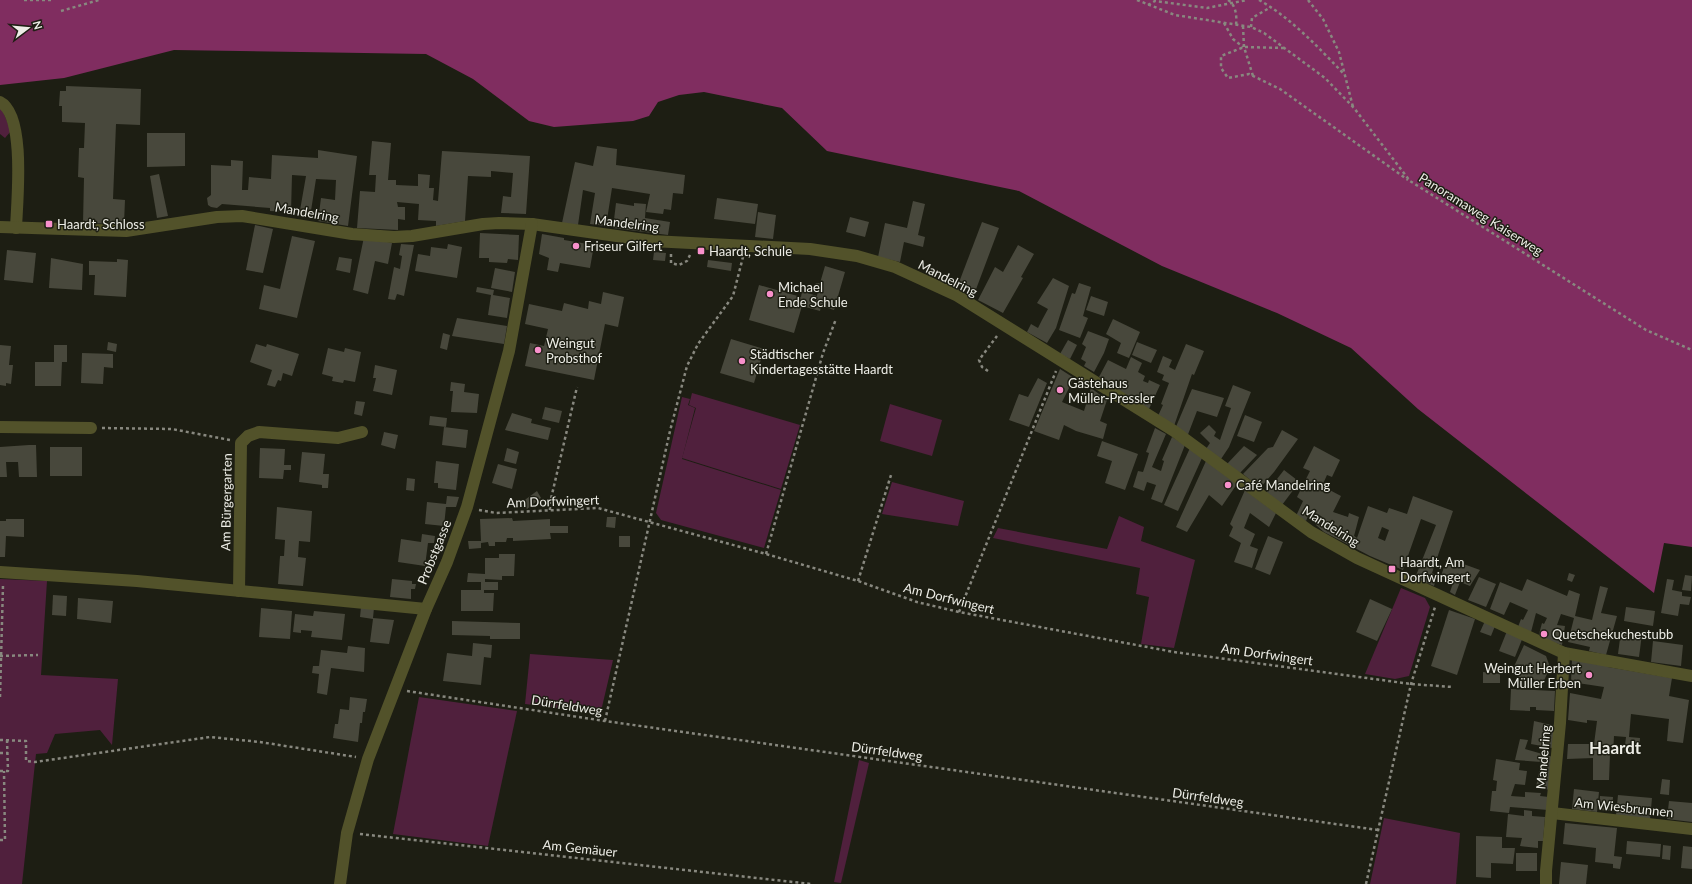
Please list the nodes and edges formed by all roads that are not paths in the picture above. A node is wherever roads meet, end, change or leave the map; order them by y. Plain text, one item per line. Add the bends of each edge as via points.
1 (0, 102) edge
2 (532, 224) junction
3 (0, 227) edge
4 (16, 228) junction
5 (0, 428) edge
6 (91, 428) road end
7 (362, 432) dead end
8 (2, 572) edge
9 (239, 591) junction
10 (426, 609) junction
11 (1564, 653) junction
12 (1692, 676) edge
13 (1552, 813) junction
14 (1692, 829) edge
15 (340, 884) edge
16 (1546, 884) edge

1 - 4 street via 10,111 17,143
2 - 4 street, Mandelring via 483,224 431,234 394,237 352,234 242,216 217,217 126,231
2 - 10 street, Probstgasse via 509,351 467,507
2 - 11 street, Mandelring via 652,241 810,249 857,256 895,267 956,295 1174,431 1311,532 1357,558 1438,597
3 - 4 street, Mandelring
5 - 6 street
7 - 9 street, Am Bürgergarten via 338,438 259,432 248,436 241,443
8 - 9 street
9 - 10 street
10 - 15 street, Probstgasse via 368,759 347,833
11 - 12 street
11 - 13 street, Mandelring
13 - 14 street, Am Wiesbrunnen
13 - 16 street, Mandelring

